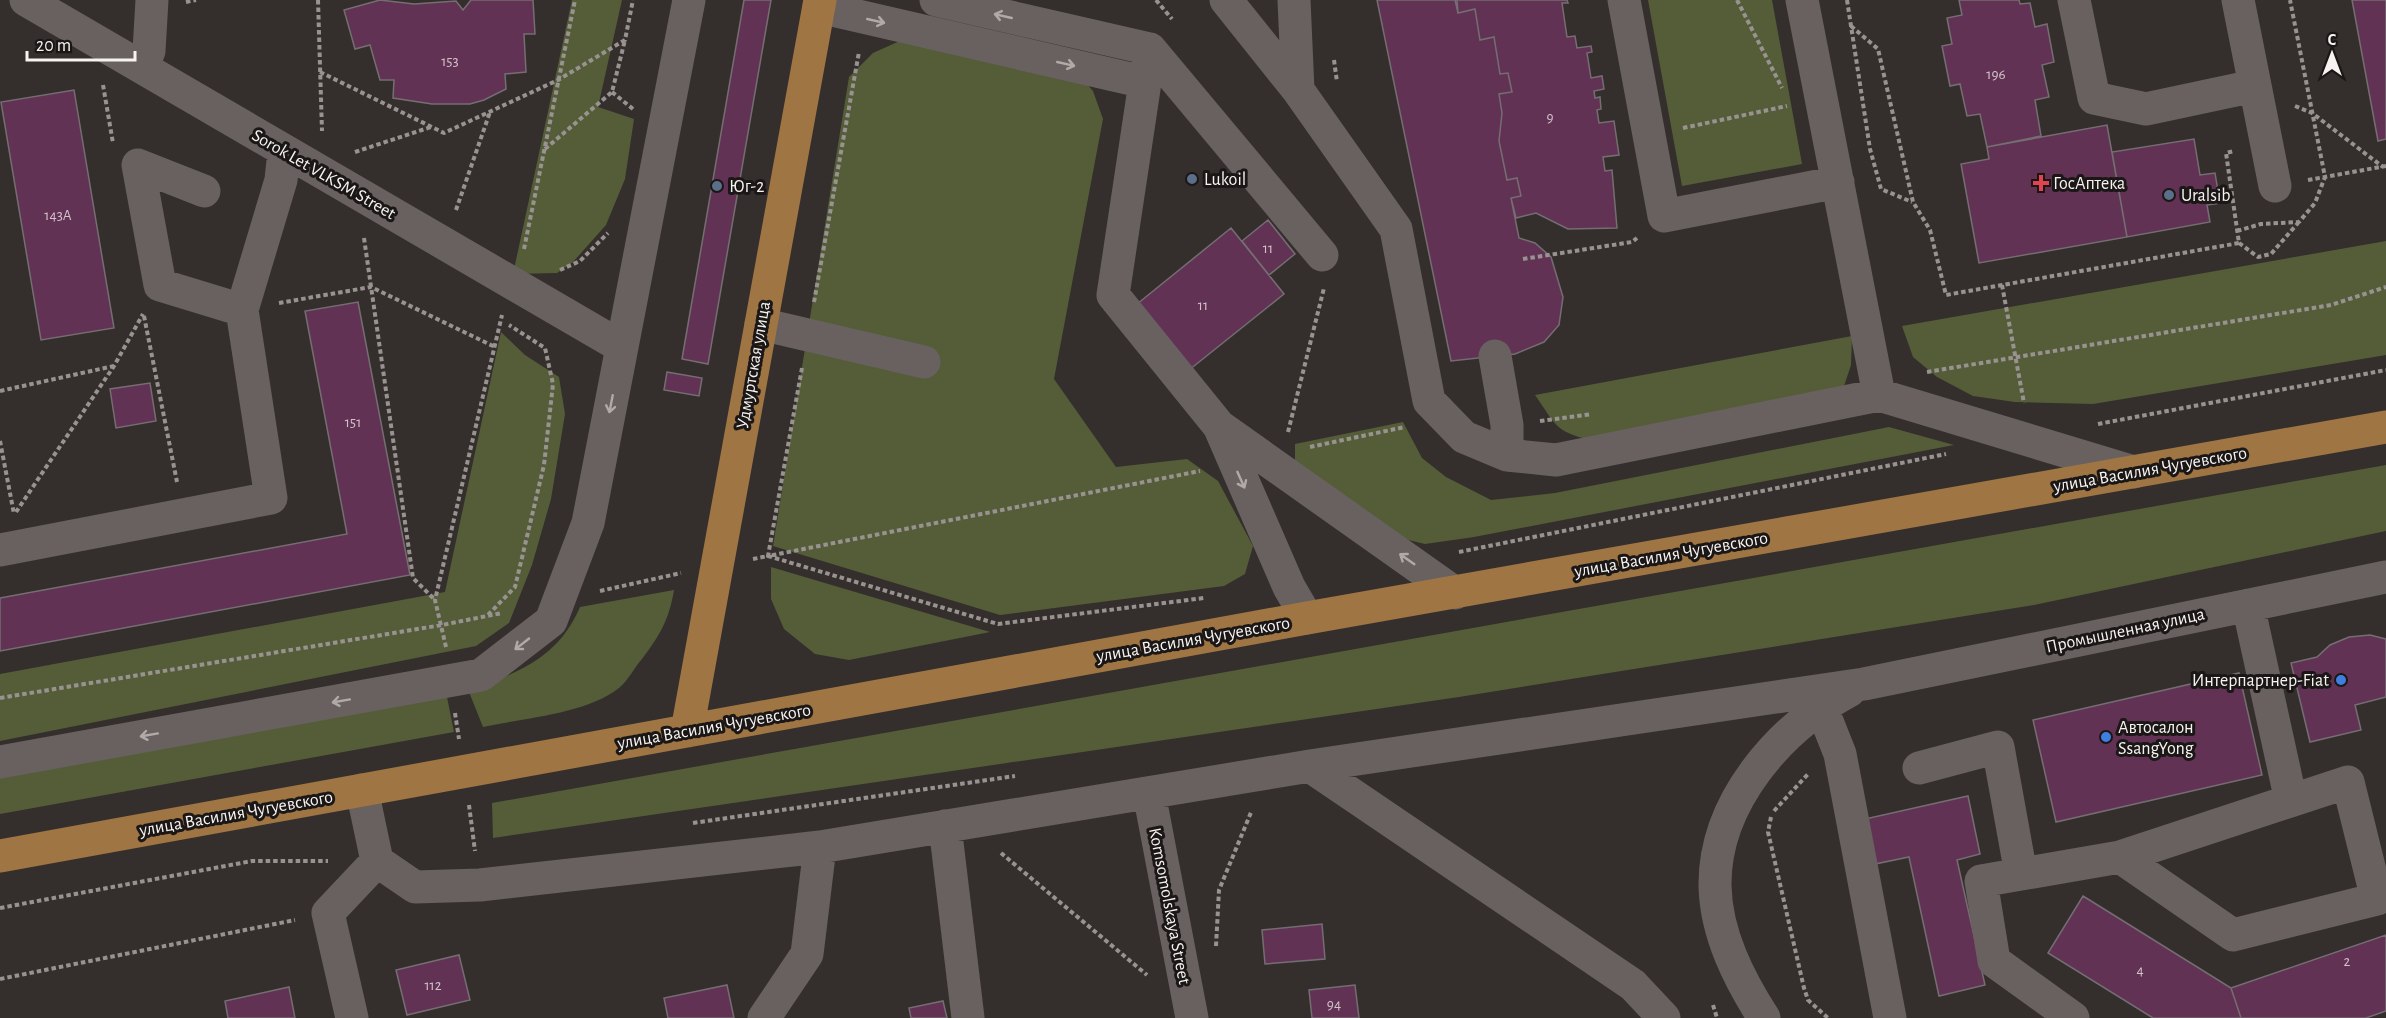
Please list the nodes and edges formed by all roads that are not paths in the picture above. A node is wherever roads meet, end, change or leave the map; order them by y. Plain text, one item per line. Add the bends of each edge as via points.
1 (26, 0) edge
2 (152, 0) edge
3 (689, 0) edge
4 (936, 0) edge
5 (1226, 0) edge
6 (1293, 0) edge
7 (1624, 0) edge
8 (1802, 0) edge
9 (2074, 0) edge
10 (2238, 0) edge
11 (820, 4) edge
12 (1150, 49) junction
13 (143, 66) junction
14 (1144, 82) junction
15 (2254, 86) junction
16 (1298, 90) junction
17 (284, 151) junction
18 (1838, 182) junction
19 (2275, 186) road end
20 (204, 191) dead end
21 (1322, 255) dead end
22 (242, 310) junction
23 (761, 324) junction
24 (622, 347) junction
25 (1495, 356) dead end
26 (924, 362) dead end
27 (1879, 395) junction
28 (1219, 426) junction
29 (2386, 426) edge
30 (1507, 455) junction
31 (2134, 472) junction
32 (10, 549) edge
33 (2386, 577) edge
34 (1455, 593) junction
35 (2248, 605) junction
36 (1307, 618) junction
37 (1864, 684) junction
38 (1821, 706) junction
39 (687, 731) junction
40 (0, 762) edge
41 (1310, 766) junction
42 (1919, 768) dead end
43 (362, 790) junction
44 (1149, 793) junction
45 (2291, 801) junction
46 (956, 825) junction
47 (820, 847) junction
48 (0, 856) edge
49 (2120, 857) junction
50 (377, 861) junction
51 (2021, 874) junction
52 (1191, 1015) edge
53 (352, 1018) edge
54 (764, 1018) edge
55 (968, 1018) edge
56 (1664, 1018) edge
57 (1764, 1018) edge
58 (1890, 1018) edge
59 (2073, 1018) edge

1 - 13 street, Sorok Let VLKSM Street
2 - 13 street via 149,51
3 - 24 street
12 -> 4 street
5 - 16 street
6 - 16 street
7 - 18 street via 1664,216
8 - 18 street
9 - 15 street via 2094,98 2146,109
10 - 15 street
11 -> 14 street via 866,19
11 - 23 main road, Удмуртская улица
12 - 14 street
12 - 21 street
13 - 17 street, Sorok Let VLKSM Street
14 - 28 street via 1113,295
15 - 19 street
16 - 30 street via 1396,230 1429,401 1464,437
17 - 22 street via 281,180
17 - 24 street, Sorok Let VLKSM Street
18 - 27 street
20 - 22 street via 138,165 160,285
22 - 32 street via 271,498
23 - 26 street
23 - 39 main road, Удмуртская улица
24 -> 40 street via 588,523 551,621 481,675
25 - 30 street via 1507,425
27 - 30 street via 1556,460
27 - 31 street
34 -> 28 street
28 -> 36 street
29 - 31 main road, улица Василия Чугуевского
31 - 34 main road, улица Василия Чугуевского
33 - 35 street, Промышленная улица
34 - 36 main road, улица Василия Чугуевского
35 - 37 street, Промышленная улица
35 - 45 street
36 - 39 main road, улица Василия Чугуевского
37 - 38 street
37 - 41 street
38 - 57 street via 1761,763 1738,799 1722,841 1715,886 1723,933 1741,982
38 - 58 street via 1840,754
39 - 43 main road, улица Василия Чугуевского
41 - 44 street
41 - 56 street via 1633,985
42 - 51 street via 1998,747
43 - 48 main road, улица Василия Чугуевского
43 - 50 street
44 - 46 street
44 - 52 street, Komsomolskaya Street
45 - 49 street
45 - 49 street via 2348,783 2377,899 2233,935
46 - 47 street
46 - 55 street
47 - 50 street via 480,885 415,887
47 - 54 street via 807,954
49 - 51 street
50 - 53 street via 328,913
51 - 59 street via 1981,881 1994,962

